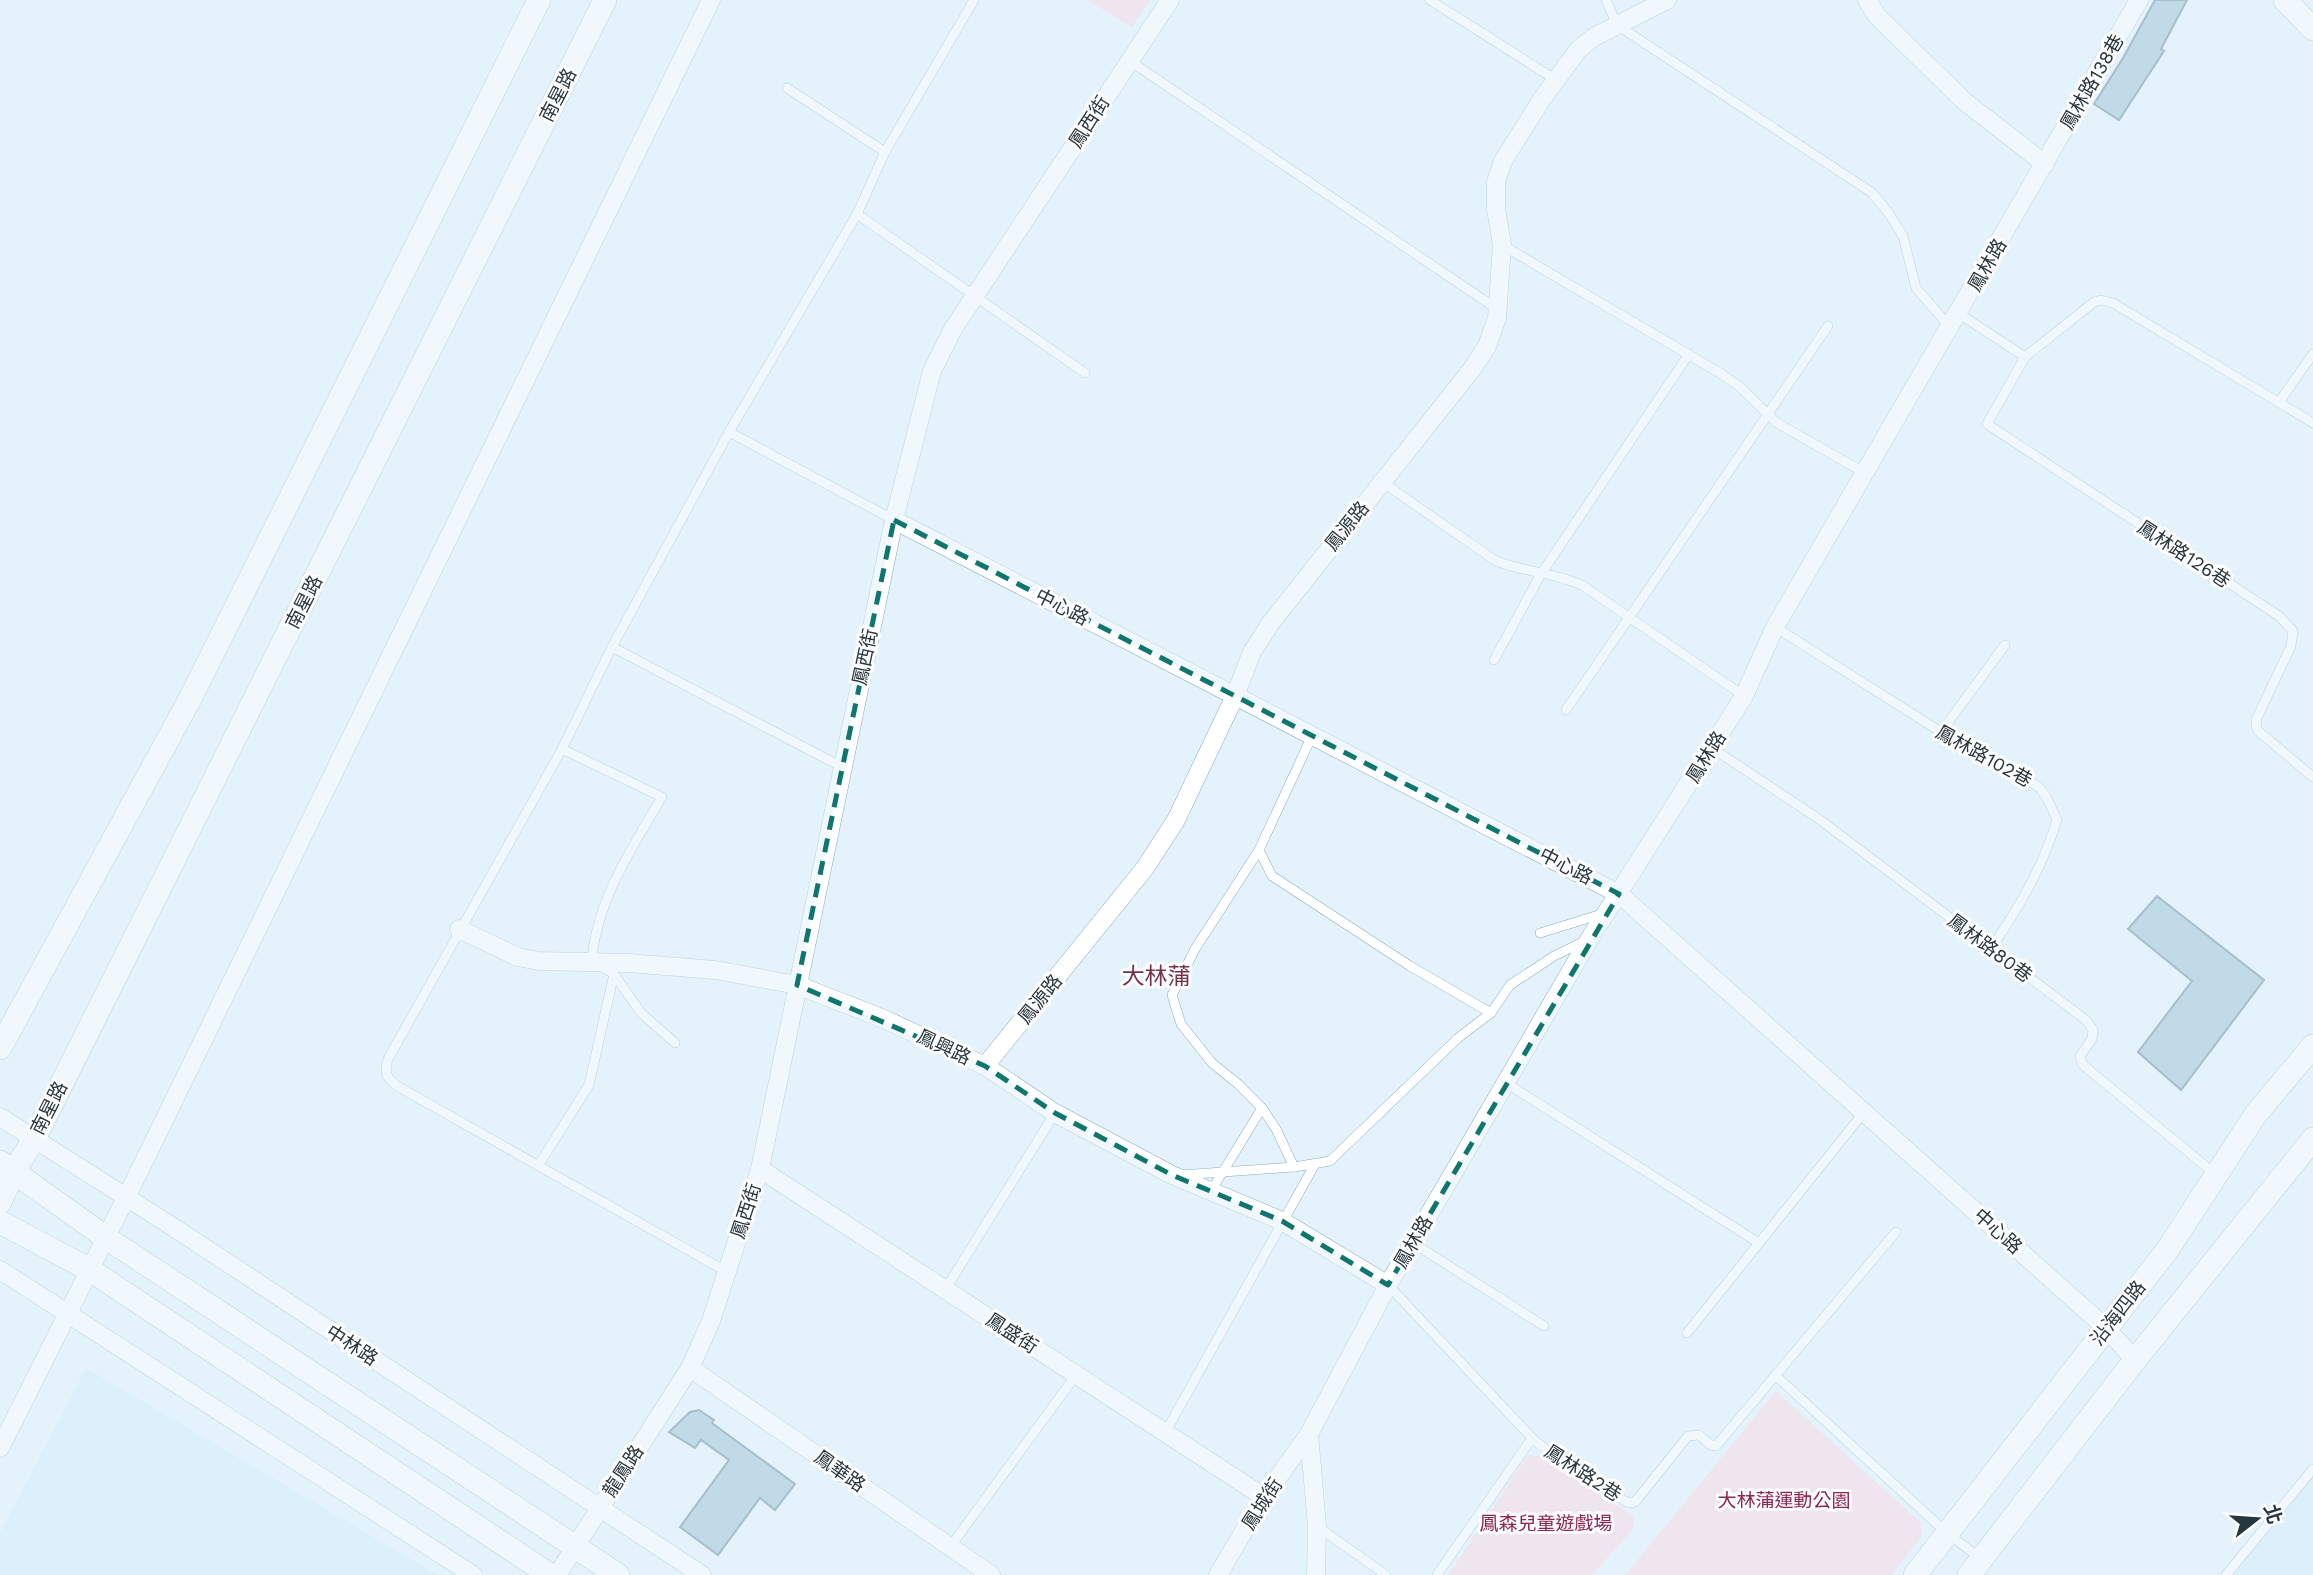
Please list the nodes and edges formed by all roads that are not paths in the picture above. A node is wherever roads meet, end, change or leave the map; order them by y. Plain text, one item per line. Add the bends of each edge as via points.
1 (539, 0) edge
2 (605, 0) edge
3 (711, 0) edge
4 (974, 0) edge
5 (1170, 0) edge
6 (1430, 0) edge
7 (1606, 0) edge
8 (1667, 0) edge
9 (1867, 0) edge
10 (2140, 0) edge
11 (2285, 0) edge
12 (1617, 25) junction
13 (2313, 29) edge
14 (1130, 61) junction
15 (1556, 80) junction
16 (787, 88) dead end
17 (885, 152) junction
18 (2045, 164) junction
19 (857, 214) junction
20 (1502, 245) junction
21 (976, 295) junction
22 (1497, 309) junction
23 (1954, 320) junction
24 (1828, 326) dead end
25 (1689, 354) junction
26 (2313, 354) edge
27 (2025, 357) junction
28 (1085, 373) dead end
29 (2278, 402) junction
30 (1768, 415) junction
31 (2313, 423) edge
32 (729, 432) junction
33 (1865, 472) junction
34 (1382, 482) junction
35 (894, 520) junction
36 (1541, 574) junction
37 (1629, 617) junction
38 (1775, 627) junction
39 (2005, 645) dead end
40 (612, 647) junction
41 (1494, 660) dead end
42 (1235, 696) junction
43 (1744, 696) junction
44 (1566, 710) dead end
45 (1941, 732) junction
46 (1312, 736) junction
47 (1712, 748) junction
48 (562, 749) junction
49 (842, 767) junction
50 (2313, 777) edge
51 (1259, 850) junction
52 (1619, 894) junction
53 (1607, 913) junction
54 (459, 929) junction
55 (1541, 933) dead end
56 (1590, 938) junction
57 (1991, 949) junction
58 (592, 961) junction
59 (614, 974) junction
60 (797, 985) junction
61 (1491, 1013) junction
62 (675, 1043) dead end
63 (2313, 1046) edge
64 (0, 1048) edge
65 (985, 1066) junction
66 (1506, 1083) junction
67 (1262, 1108) junction
68 (1864, 1112) junction
69 (1055, 1113) junction
70 (0, 1117) edge
71 (34, 1139) junction
72 (2313, 1139) edge
73 (1315, 1164) junction
74 (538, 1166) junction
75 (7, 1167) edge
76 (1294, 1167) junction
77 (760, 1169) junction
78 (1223, 1172) junction
79 (1172, 1175) junction
80 (2216, 1175) junction
81 (1211, 1191) junction
82 (126, 1197) junction
83 (0, 1202) edge
84 (1282, 1221) junction
85 (0, 1222) edge
86 (1896, 1232) dead end
87 (105, 1237) junction
88 (1413, 1243) junction
89 (1759, 1243) junction
90 (0, 1270) edge
91 (90, 1270) junction
92 (726, 1272) junction
93 (1388, 1285) junction
94 (945, 1290) junction
95 (68, 1312) junction
96 (1545, 1326) dead end
97 (2106, 1328) junction
98 (1687, 1333) dead end
99 (2135, 1360) junction
100 (690, 1368) junction
101 (1076, 1375) junction
102 (1775, 1375) junction
103 (1165, 1433) junction
104 (1309, 1434) junction
105 (1532, 1438) junction
106 (0, 1448) edge
107 (2313, 1469) edge
108 (1264, 1497) junction
109 (599, 1507) junction
110 (1317, 1526) junction
111 (1947, 1533) junction
112 (950, 1547) junction
113 (573, 1548) junction
114 (1975, 1567) edge
115 (473, 1575) edge
116 (550, 1575) edge
117 (557, 1575) edge
118 (618, 1575) edge
119 (702, 1575) edge
120 (991, 1575) edge
121 (1218, 1575) edge
122 (1316, 1575) edge
123 (1386, 1575) edge
124 (1437, 1575) edge
125 (1915, 1575) edge
126 (2226, 1575) edge

1 - 64 street via 191,697
2 - 71 street, 南星路
3 - 82 street
4 - 17 lane
5 - 14 street, 鳳西街
6 - 15 lane
7 - 12 lane
8 - 12 street, 鳳源路
9 - 18 street via 1877,16 1964,101
10 - 18 street, 鳳林路138巷
11 - 13 street
12 - 15 street, 鳳源路 via 1578,50
12 - 23 lane via 1871,192 1903,236 1916,288
14 - 21 street, 鳳西街
14 - 22 lane
15 - 20 street, 鳳源路 via 1503,161 1496,182
16 - 17 lane
17 - 19 lane
18 - 23 street, 鳳林路
19 - 21 lane
19 - 32 lane
20 - 22 street, 鳳源路
20 - 25 lane
21 - 28 lane
21 - 35 street, 鳳西街 via 932,371
22 - 34 street, 鳳源路 via 1488,346
23 - 27 lane
23 - 33 street, 鳳林路
24 - 30 lane
25 - 30 lane via 1740,387
25 - 36 lane
26 - 29 lane
27 - 29 lane via 2101,300
27 - 50 lane, 鳳林路126巷 via 1987,424 2279,616 2292,631 2291,646 2256,725
29 - 31 lane
30 - 33 lane
30 - 37 lane
32 - 35 lane
32 - 40 lane
33 - 38 street, 鳳林路
34 - 36 lane via 1496,561
34 - 42 street, 鳳源路 via 1270,624 1252,652
35 - 42 street, 中心路
35 - 49 street, 鳳西街
36 - 37 lane via 1582,585
36 - 41 lane
37 - 43 lane
37 - 44 lane
38 - 43 street, 鳳林路
38 - 45 lane, 鳳林路102巷
39 - 45 lane
40 - 48 lane
40 - 49 lane
42 - 46 street, 中心路
42 - 65 street, 鳳源路 via 1176,820 1145,868
43 - 47 street, 鳳林路
45 - 57 lane, 鳳林路102巷 via 2039,787 2057,820 2045,857
46 - 51 lane
46 - 52 street, 中心路
47 - 52 street, 鳳林路
47 - 57 lane, 鳳林路80巷 via 1819,819
48 - 54 lane
48 - 58 lane via 662,797 617,874 593,941
49 - 60 street, 鳳西街
51 - 61 lane via 1272,876
51 - 67 lane via 1195,949 1172,995 1181,1024 1212,1063
52 - 53 street, 鳳林路
52 - 68 street, 中心路
53 - 55 lane
53 - 56 street, 鳳林路
54 - 58 street, 鳳興路 via 518,957
54 - 74 lane via 388,1059 387,1079
56 - 61 lane via 1510,985
56 - 66 street, 鳳林路
57 - 80 lane, 鳳林路80巷 via 2086,1020 2093,1030 2080,1056 2083,1065
58 - 59 lane
58 - 60 street, 鳳興路 via 716,970
59 - 62 lane via 641,1013
59 - 74 lane via 589,1085
60 - 65 street, 鳳興路
60 - 77 street, 鳳西街
61 - 73 lane via 1458,1038 1330,1161
63 - 80 street, 沿海四路 via 2256,1114
65 - 69 street, 鳳興路
66 - 88 street, 鳳林路
66 - 89 lane
67 - 76 lane
67 - 78 lane
68 - 89 lane
68 - 97 street, 中心路
69 - 79 street, 鳳興路
69 - 94 lane
70 - 71 street, 中林路
71 - 75 street, 南星路
71 - 82 street, 中林路
72 - 99 street
73 - 76 lane
73 - 84 lane
74 - 92 lane
75 - 83 street, 南星路
75 - 87 street
76 - 78 lane
77 - 92 street, 鳳西街
77 - 94 street, 鳳盛街
78 - 79 lane
78 - 81 lane
79 - 81 street, 鳳興路
80 - 97 street, 沿海四路 via 2168,1249
81 - 84 street, 鳳興路
82 - 87 street
82 - 109 street, 中林路
84 - 93 street, 鳳興路
84 - 103 lane
85 - 91 street
86 - 102 lane, 鳳林路2巷
87 - 91 street
87 - 113 street
88 - 93 street, 鳳林路
88 - 96 lane
89 - 98 lane
90 - 95 street
91 - 95 street
91 - 116 street
92 - 100 street, 鳳西街
93 - 104 street, 鳳林路
93 - 105 lane, 鳳林路2巷
94 - 101 street, 鳳盛街
95 - 106 street
95 - 115 street
97 - 99 street, 中心路
97 - 111 street, 沿海四路
99 - 114 street
100 - 109 street, 龍鳳路
100 - 112 street, 鳳華路
101 - 103 street, 鳳盛街
101 - 112 lane
102 - 105 lane, 鳳林路2巷 via 1716,1446 1699,1436 1688,1436 1635,1502 1628,1503
102 - 111 lane
103 - 108 street, 鳳盛街
104 - 108 street, 鳳城街
104 - 110 street
105 - 124 lane
107 - 126 lane
108 - 121 street, 鳳城街
109 - 113 street, 龍鳳路
109 - 119 street, 中林路
110 - 122 street
110 - 123 lane
111 - 114 lane
111 - 125 street, 沿海四路
112 - 120 street, 鳳華路
113 - 117 street, 龍鳳路
113 - 118 street

